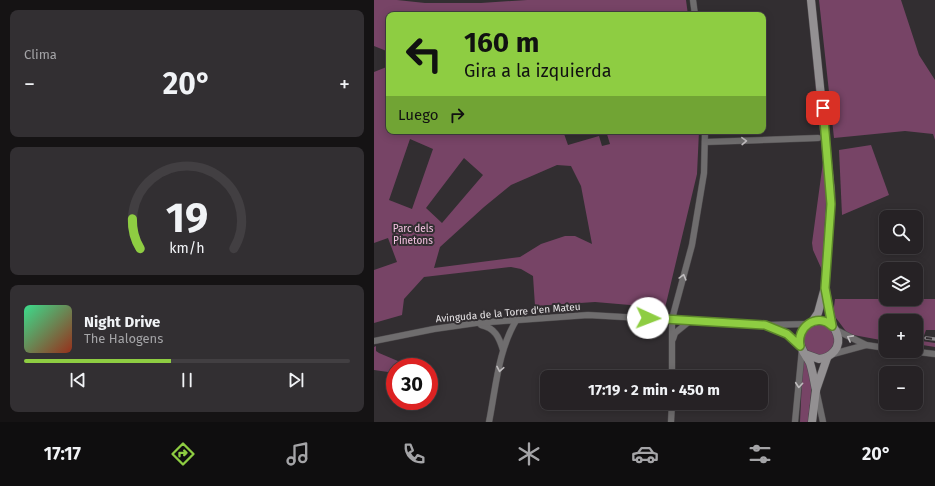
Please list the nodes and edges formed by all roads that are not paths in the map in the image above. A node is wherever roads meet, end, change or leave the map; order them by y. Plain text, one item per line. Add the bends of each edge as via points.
1 (693, 0) edge
2 (812, 0) edge
3 (695, 12) edge
4 (705, 134) edge
5 (818, 138) dead end
6 (705, 142) junction
7 (825, 288) junction
8 (672, 319) junction
9 (517, 320) junction
10 (691, 320) junction
11 (810, 323) junction
12 (476, 324) junction
13 (765, 325) junction
14 (833, 328) junction
15 (672, 340) junction
16 (374, 341) edge
17 (866, 345) junction
18 (879, 347) edge
19 (503, 350) junction
20 (802, 350) junction
21 (923, 353) edge
22 (935, 354) edge
23 (830, 356) junction
24 (672, 370) edge
25 (816, 390) junction
26 (672, 410) edge
27 (490, 422) edge
28 (671, 422) edge
29 (795, 422) edge
30 (812, 422) edge
31 (823, 422) edge

1 - 3 street
2 - 7 main road via 831,194
4 - 6 street
6 -> 5 street
8 -> 6 street via 692,245 704,173
7 - 11 main road via 818,313
7 - 14 main road
8 - 9 street, Avinguda de la Torre d'en Mateu via 588,315
8 - 10 street, Avinguda de la Torre d'en Mateu
8 - 15 street
9 - 12 street, Avinguda de la Torre d'en Mateu
9 - 19 street via 508,334
10 - 13 street, Avinguda de la Torre d'en Mateu
10 - 15 street via 675,333
11 - 13 street, Avinguda de la Torre d'en Mateu
11 - 14 main road via 820,321
11 - 20 main road via 801,333
12 - 16 street, Avinguda de la Torre d'en Mateu
12 - 19 street via 488,326 496,333
13 - 20 street, Avinguda de la Torre d'en Mateu via 787,334
17 -> 14 street
14 - 23 main road via 838,343
15 - 24 street
17 - 18 street
17 - 23 street
19 -> 27 street
20 - 23 main road via 815,359
20 - 25 main road via 812,370
20 -> 29 street
21 - 22 street
23 - 25 main road
25 - 30 main road
25 - 31 street
26 - 28 street

